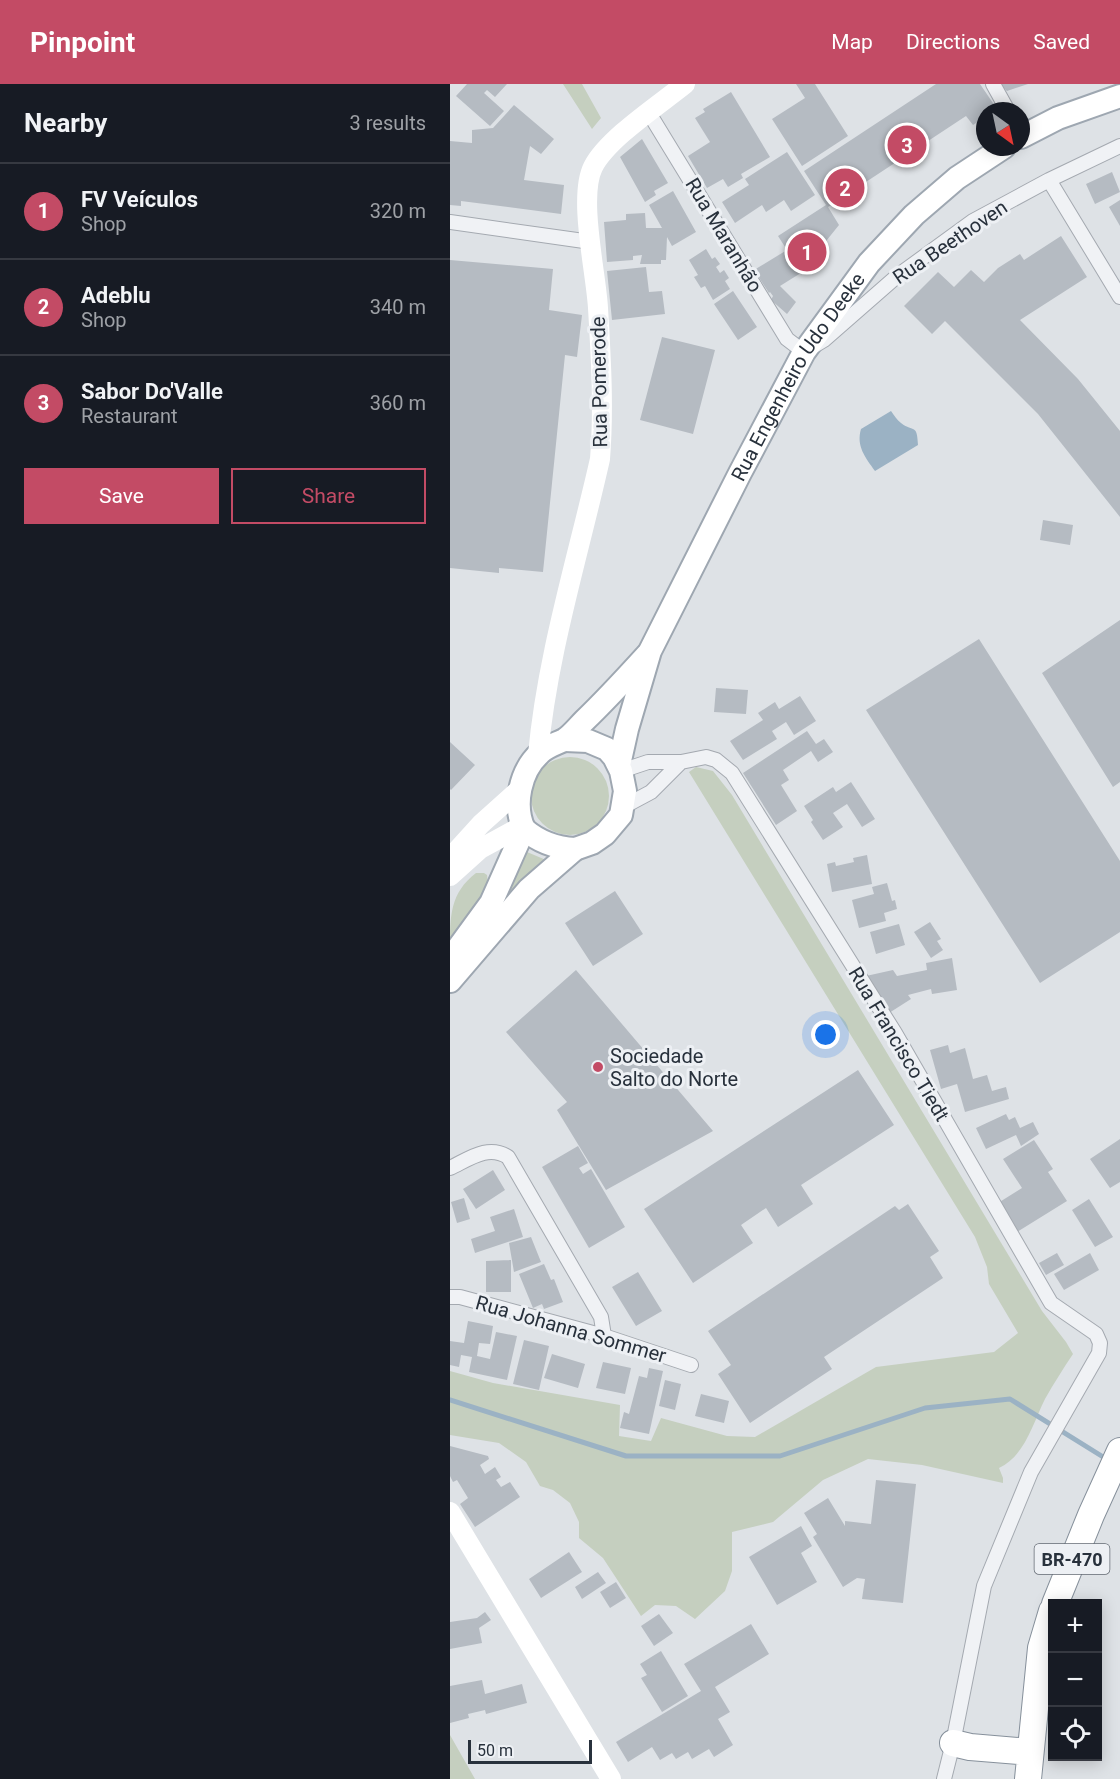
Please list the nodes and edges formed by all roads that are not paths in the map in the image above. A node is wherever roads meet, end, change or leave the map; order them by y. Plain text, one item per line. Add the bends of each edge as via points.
1 (685, 84) edge
2 (993, 84) edge
3 (1120, 96) edge
4 (1003, 102) edge
5 (649, 113) junction
6 (1030, 132) edge
7 (1120, 146) edge
8 (991, 156) edge
9 (1049, 180) junction
10 (450, 222) edge
11 (591, 242) junction
12 (1120, 297) edge
13 (804, 352) junction
14 (650, 651) junction
15 (542, 717) junction
16 (562, 741) junction
17 (538, 755) junction
18 (681, 762) junction
19 (620, 768) junction
20 (520, 789) junction
21 (623, 807) junction
22 (523, 827) junction
23 (575, 849) junction
24 (450, 858) edge
25 (450, 876) edge
26 (450, 959) edge
27 (450, 981) edge
28 (450, 1168) edge
29 (450, 1297) edge
30 (604, 1336) junction
31 (691, 1365) dead end
32 (1120, 1451) edge
33 (450, 1512) edge
34 (1057, 1599) edge
35 (1048, 1626) edge
36 (953, 1743) junction
37 (1030, 1752) junction
38 (611, 1779) edge
39 (944, 1779) edge
40 (1028, 1779) edge

1 - 5 street, Rua Pomerode
2 - 4 street
3 - 6 main road, Rua Engenheiro Udo Deeke
5 - 11 street, Rua Pomerode via 615,140 592,169 586,189
5 - 13 street, Rua Maranhão via 787,339
7 - 9 street, Rua Beethoven
8 - 13 main road, Rua Engenheiro Udo Deeke via 914,214 869,263
9 - 12 street
9 - 13 street, Rua Beethoven via 974,221 896,277 836,330
10 - 11 street
11 - 15 street, Rua Pomerode via 598,306 603,427 600,459
13 - 14 main road, Rua Engenheiro Udo Deeke
14 - 16 main road, Rua Engenheiro Udo Deeke via 599,708
14 - 19 main road, Rua Engenheiro Udo Deeke
15 - 16 street via 551,733
15 - 17 street, Rua Pomerode
16 - 17 main road, Rua Engenheiro Udo Deeke
16 - 19 main road via 588,741 607,749
17 - 20 main road, Rua Engenheiro Udo Deeke
18 - 19 street, Rua Francisco Tiedt via 648,762
18 - 21 street via 651,792
18 - 36 street, Rua Francisco Tiedt via 706,757 732,772 895,1033 1051,1303 1096,1334 1100,1343 1099,1353 1031,1472 984,1586
19 - 21 main road, Rua Engenheiro Udo Deeke via 625,791
20 - 22 main road, Rua Engenheiro Udo Deeke
20 - 24 street
21 - 23 main road via 605,834
22 - 23 main road via 549,845
22 - 25 street via 480,849
22 - 26 main road, Rua Engenheiro Udo Deeke via 491,903
23 - 27 main road via 529,889
28 - 30 street via 484,1152 500,1151 508,1156 601,1317
29 - 30 street, Rua Johanna Sommer
30 - 31 street, Rua Johanna Sommer
32 - 34 highway, BR-470
33 - 38 street
35 - 37 highway via 1041,1648
36 - 37 highway
36 - 39 street
37 - 40 highway

